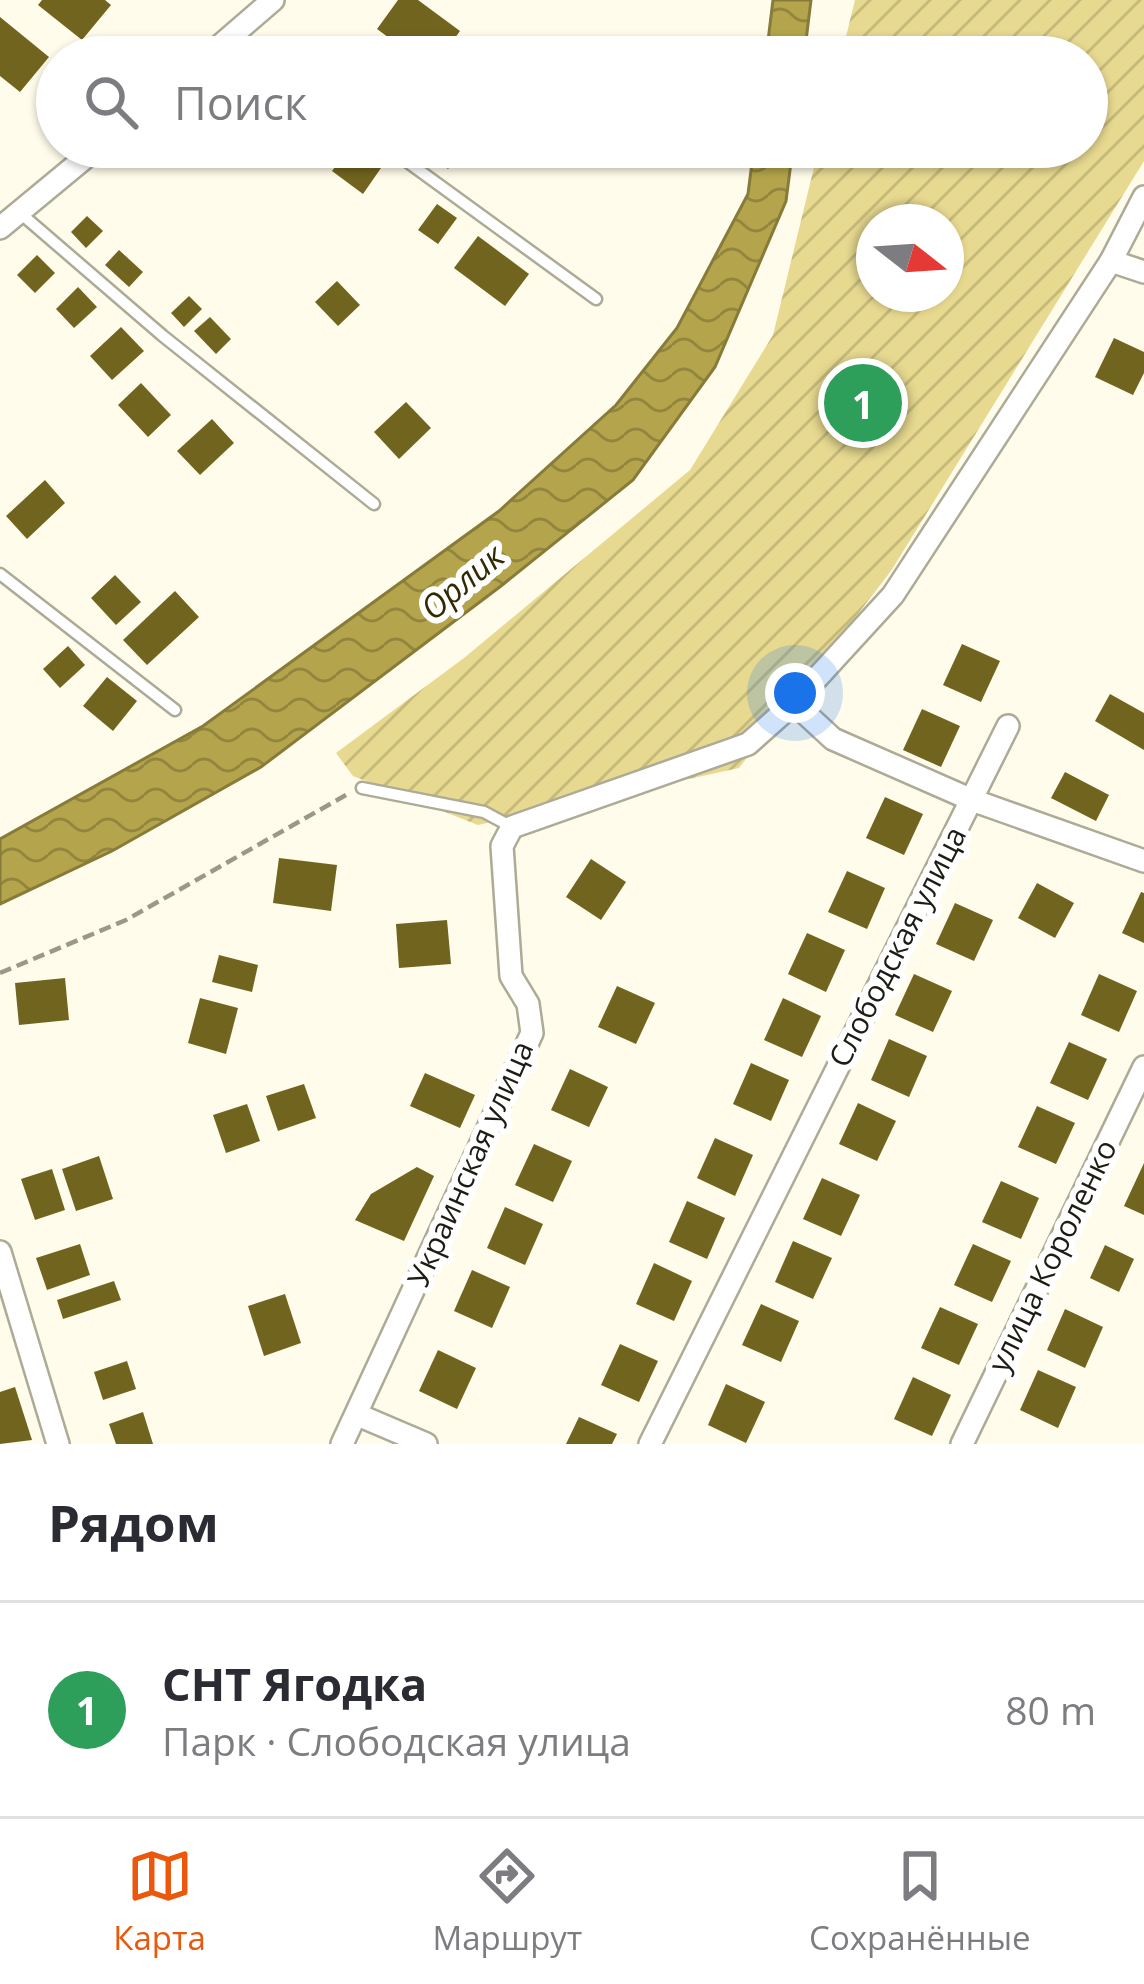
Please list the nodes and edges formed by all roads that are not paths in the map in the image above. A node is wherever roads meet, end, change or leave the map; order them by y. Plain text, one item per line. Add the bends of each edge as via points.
1 (273, 0) edge
2 (233, 35) edge
3 (72, 168) edge
4 (416, 168) edge
5 (1144, 197) edge
6 (19, 212) junction
7 (0, 228) edge
8 (1111, 260) junction
9 (1144, 272) edge
10 (596, 298) dead end
11 (374, 504) dead end
12 (0, 574) edge
13 (794, 703) junction
14 (176, 710) dead end
15 (1008, 726) dead end
16 (362, 788) road end
17 (972, 800) junction
18 (512, 827) junction
19 (1144, 861) edge
20 (1144, 1067) edge
21 (0, 1252) edge
22 (358, 1415) junction
23 (58, 1444) edge
24 (342, 1444) edge
25 (426, 1444) edge
26 (650, 1444) edge
27 (962, 1444) edge

1 - 2 street
3 - 6 street
4 - 10 lane
5 - 8 street
6 - 7 street
6 - 11 lane
8 - 9 street
8 - 13 street via 893,595
12 - 14 lane
13 - 17 street, Слободская улица via 833,740
13 - 18 street via 748,744
15 - 17 street
16 - 18 lane via 484,812
17 - 19 street
17 - 26 street, Слободская улица
18 - 22 street, Украинская улица via 502,846 512,976 532,1033
20 - 27 street, улица Короленко
21 - 23 street
22 - 24 street, Украинская улица
22 - 25 street

